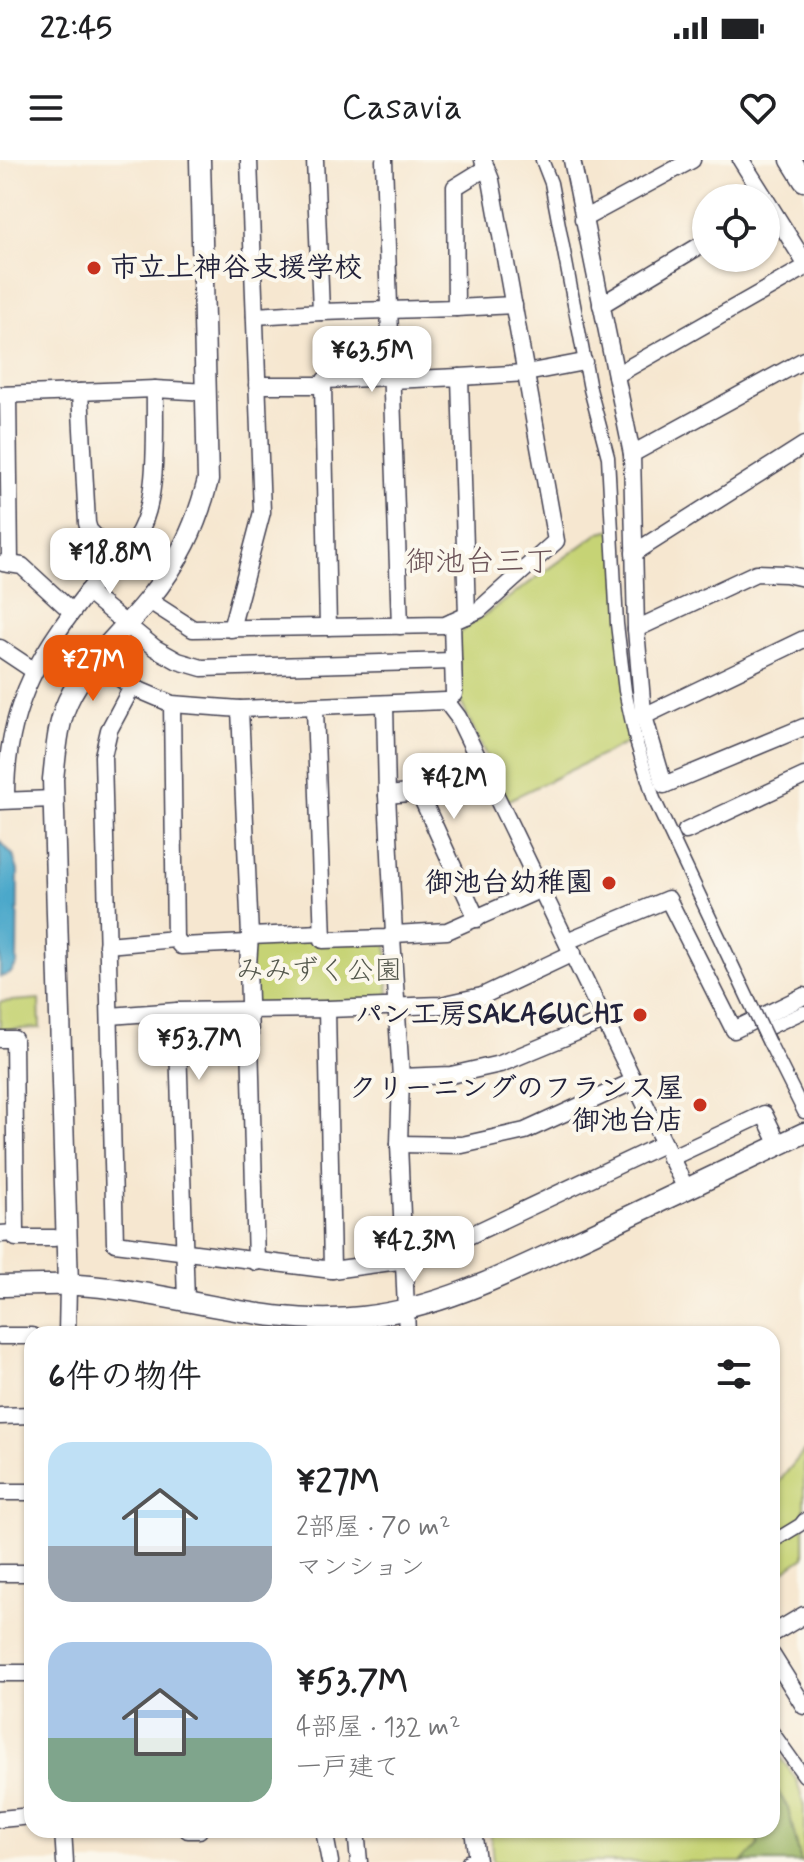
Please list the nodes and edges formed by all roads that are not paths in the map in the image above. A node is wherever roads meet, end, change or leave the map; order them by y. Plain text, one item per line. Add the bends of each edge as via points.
1 (200, 160) edge
2 (249, 160) edge
3 (315, 160) edge
4 (384, 160) edge
5 (542, 160) edge
6 (572, 160) edge
7 (692, 160) edge
8 (741, 160) edge
9 (791, 160) edge
10 (485, 164) edge
11 (804, 181) edge
12 (755, 184) edge
13 (583, 219) junction
14 (780, 224) edge
15 (692, 250) edge
16 (804, 261) edge
17 (804, 268) edge
18 (514, 305) junction
19 (601, 305) junction
20 (456, 308) junction
21 (388, 309) junction
22 (321, 312) junction
23 (255, 316) junction
24 (804, 360) edge
25 (584, 362) junction
26 (526, 373) junction
27 (616, 375) junction
28 (460, 377) junction
29 (391, 379) junction
30 (257, 385) junction
31 (323, 385) junction
32 (155, 389) junction
33 (80, 392) junction
34 (207, 392) junction
35 (4, 395) edge
36 (804, 445) edge
37 (632, 454) junction
38 (634, 553) junction
39 (116, 558) junction
40 (5, 563) edge
41 (804, 578) edge
42 (87, 592) junction
43 (148, 600) junction
44 (71, 611) junction
45 (460, 619) junction
46 (125, 626) junction
47 (400, 626) junction
48 (328, 627) junction
49 (231, 629) junction
50 (636, 629) junction
51 (804, 639) edge
52 (0, 648) edge
53 (95, 660) junction
54 (453, 661) junction
55 (33, 670) junction
56 (132, 687) junction
57 (454, 694) dead end
58 (172, 704) junction
59 (385, 705) junction
60 (315, 708) junction
61 (240, 709) junction
62 (644, 716) junction
63 (804, 727) edge
64 (804, 776) edge
65 (387, 795) junction
66 (53, 799) junction
67 (3, 800) edge
68 (686, 831) dead end
69 (539, 890) junction
70 (477, 919) junction
71 (322, 933) junction
72 (393, 935) junction
73 (175, 939) junction
74 (249, 940) junction
75 (107, 945) junction
76 (570, 947) junction
77 (804, 996) edge
78 (395, 1006) junction
79 (327, 1009) junction
80 (177, 1011) junction
81 (251, 1011) junction
82 (804, 1012) edge
83 (110, 1016) junction
84 (606, 1020) junction
85 (766, 1036) junction
86 (0, 1039) edge
87 (401, 1077) junction
88 (632, 1082) junction
89 (801, 1107) edge
90 (804, 1133) edge
91 (399, 1144) junction
92 (779, 1145) junction
93 (666, 1151) junction
94 (8, 1166) edge
95 (686, 1189) junction
96 (8, 1234) edge
97 (54, 1238) dead end
98 (185, 1253) junction
99 (406, 1260) junction
100 (256, 1262) junction
101 (332, 1270) junction
102 (68, 1285) junction
103 (0, 1286) edge
104 (186, 1301) junction
105 (404, 1310) junction
106 (67, 1326) edge
107 (346, 1326) edge
108 (406, 1326) edge
109 (0, 1336) edge
110 (24, 1336) edge
111 (24, 1415) edge
112 (0, 1416) edge
113 (0, 1492) edge
114 (24, 1492) edge
115 (804, 1520) edge
116 (780, 1537) edge
117 (0, 1573) edge
118 (24, 1573) edge
119 (804, 1615) edge
120 (780, 1629) edge
121 (780, 1667) edge
122 (0, 1673) edge
123 (24, 1673) edge
124 (803, 1703) edge
125 (780, 1742) edge
126 (804, 1776) edge
127 (24, 1817) edge
128 (0, 1819) edge
129 (64, 1838) edge
130 (326, 1838) edge
131 (357, 1838) edge
132 (474, 1838) edge
133 (65, 1862) edge
134 (330, 1862) edge
135 (359, 1862) edge
136 (470, 1862) edge

1 - 34 street
2 - 23 street
3 - 22 street
4 - 21 street
5 - 25 street via 551,183
6 - 13 street
7 - 13 street
8 - 12 street
9 - 11 street
10 - 18 street
10 - 20 street via 455,187
13 - 19 street
14 - 16 street
15 - 19 street
17 - 27 street
18 - 20 street
18 - 26 street
19 - 27 street
20 - 21 street
21 - 22 street
21 - 29 street
22 - 23 street
23 - 30 street
24 - 37 street
25 - 26 street
25 - 85 street, bridge via 608,457 617,624 636,741 654,799
26 - 28 street
26 - 45 street via 556,541 479,610
27 - 37 street
28 - 29 street
28 - 45 street
29 - 31 street via 325,380
29 - 47 street
30 - 31 street
30 - 49 street via 262,512
31 - 48 street
32 - 33 street
32 - 34 street
32 - 39 street via 153,493 136,539
33 - 35 street
33 - 39 street via 87,523
34 - 43 street via 208,480 199,515 181,555
35 - 40 street
36 - 38 street
37 - 38 street
38 - 50 street
39 - 42 street
40 - 44 street via 22,566
41 - 50 street via 756,573
42 - 44 street
42 - 46 street
43 - 46 street
43 - 49 street via 193,629
44 - 55 street
45 - 47 street via 445,625
45 - 54 street
46 - 53 street
46 - 54 street via 178,661 202,668
47 - 48 street
48 - 49 street
50 - 62 street
51 - 62 street
52 - 55 street
53 - 56 street
53 - 66 street via 68,701 58,736
54 - 57 street
55 - 67 street via 13,726
56 - 58 street
56 - 75 street via 109,730 103,756
58 - 61 street
58 - 73 street
59 - 60 street
59 - 65 street
59 - 69 street via 446,701
60 - 61 street
60 - 71 street
61 - 74 street
62 - 63 street via 664,785
64 - 68 street
65 - 70 street via 419,792
65 - 72 street
66 - 67 street
66 - 102 street
69 - 70 street
69 - 76 street
70 - 72 street via 447,931
71 - 72 street via 323,940
71 - 74 street
72 - 78 street
73 - 74 street via 181,946
73 - 75 street
74 - 81 street
75 - 83 street
76 - 77 street via 668,899 734,1030
76 - 78 street via 482,996 441,1005
76 - 84 street
78 - 79 street
78 - 87 street
79 - 81 street
79 - 101 street
80 - 81 street
80 - 83 street
80 - 98 street
81 - 100 street
82 - 85 street
83 - 98 street via 115,1243
84 - 87 street via 500,1064 451,1075
84 - 88 street
85 - 89 street
86 - 94 street via 14,1039
87 - 91 street
88 - 91 street via 525,1131 462,1145
88 - 93 street
90 - 92 street
91 - 99 street
92 - 93 street via 764,1114
92 - 95 street
93 - 95 street
93 - 99 street
94 - 96 street
95 - 105 street via 450,1297
96 - 97 street
98 - 100 street
98 - 104 street
99 - 101 street
99 - 105 street
100 - 101 street
102 - 103 street
102 - 104 street
102 - 106 street
104 - 107 street
105 - 107 street
105 - 108 street
109 - 110 street
111 - 112 street
113 - 114 street
115 - 116 street
117 - 118 street
119 - 120 street
121 - 124 street
122 - 123 street
125 - 126 street
127 - 128 street
129 - 133 street
130 - 134 street
131 - 135 street
132 - 136 street via 477,1860

